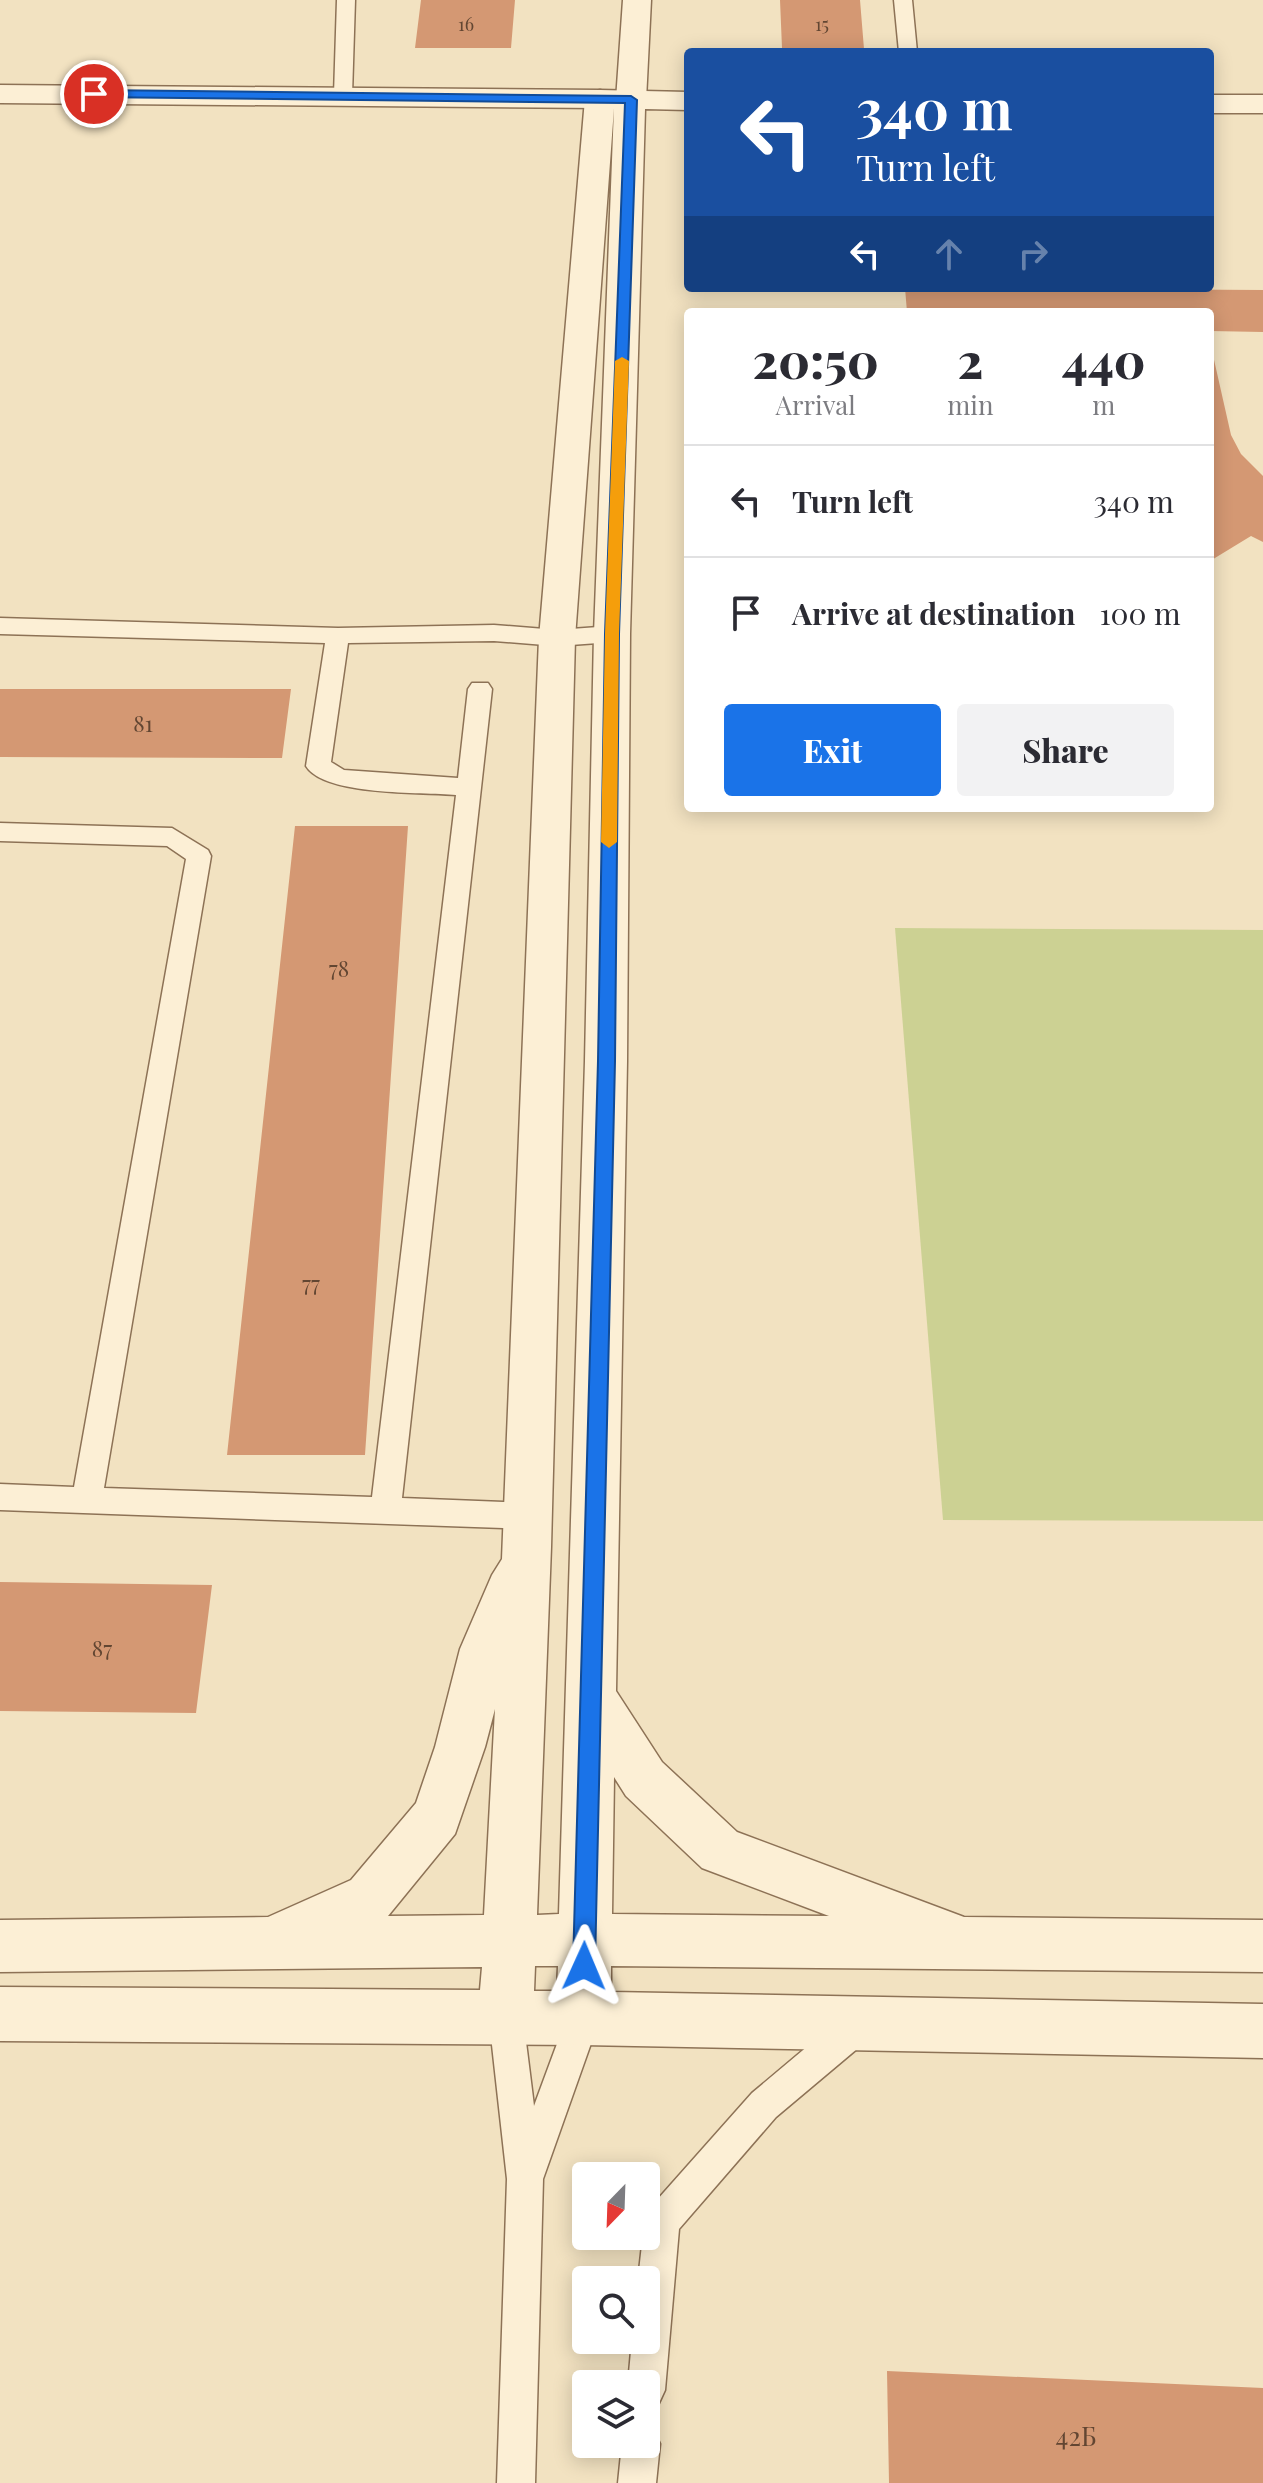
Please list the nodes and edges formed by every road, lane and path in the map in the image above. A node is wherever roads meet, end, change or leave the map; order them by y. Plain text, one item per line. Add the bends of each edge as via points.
1 (346, 0) edge
2 (637, 0) edge
3 (903, 0) edge
4 (908, 48) edge
5 (0, 94) edge
6 (343, 95) junction
7 (616, 100) junction
8 (684, 101) edge
9 (1214, 104) edge
10 (1263, 104) edge
11 (0, 626) edge
12 (612, 634) junction
13 (338, 636) junction
14 (557, 638) junction
15 (480, 689) dead end
16 (468, 787) junction
17 (0, 832) edge
18 (0, 1497) edge
19 (87, 1500) junction
20 (385, 1512) junction
21 (527, 1532) junction
22 (590, 1695) junction
23 (584, 1940) junction
24 (511, 1941) junction
25 (269, 1943) junction
26 (973, 1944) junction
27 (0, 1946) edge
28 (1263, 1946) edge
29 (0, 2014) edge
30 (506, 2018) junction
31 (583, 2018) junction
32 (861, 2023) junction
33 (1263, 2031) edge
34 (525, 2179) junction
35 (648, 2370) edge
36 (640, 2458) edge
37 (516, 2483) edge
38 (637, 2483) edge

1 - 6 lane
2 - 7 street
3 - 4 lane
5 - 6 street
6 - 7 street
7 - 8 street
7 - 12 street
7 - 14 street
9 - 10 street
11 - 13 lane
12 - 14 lane
12 - 22 street
13 - 14 lane via 494,633
13 - 16 lane via 318,766 339,778
14 - 21 street
15 - 16 lane
16 - 20 lane
17 - 19 lane via 172,837 199,856
18 - 19 lane
19 - 20 lane
20 - 21 lane
21 - 24 street
21 - 25 street via 485,1649 437,1817 370,1898
22 - 23 street
22 - 26 street via 644,1779 720,1850
23 - 24 street
23 - 26 street
23 - 31 street
24 - 25 street
24 - 30 street
25 - 27 street
26 - 28 street
29 - 30 street
30 - 31 street
30 - 34 lane
31 - 32 street
31 - 34 lane
32 - 33 street
32 - 35 lane via 764,2105 662,2222
34 - 37 lane
36 - 38 lane

